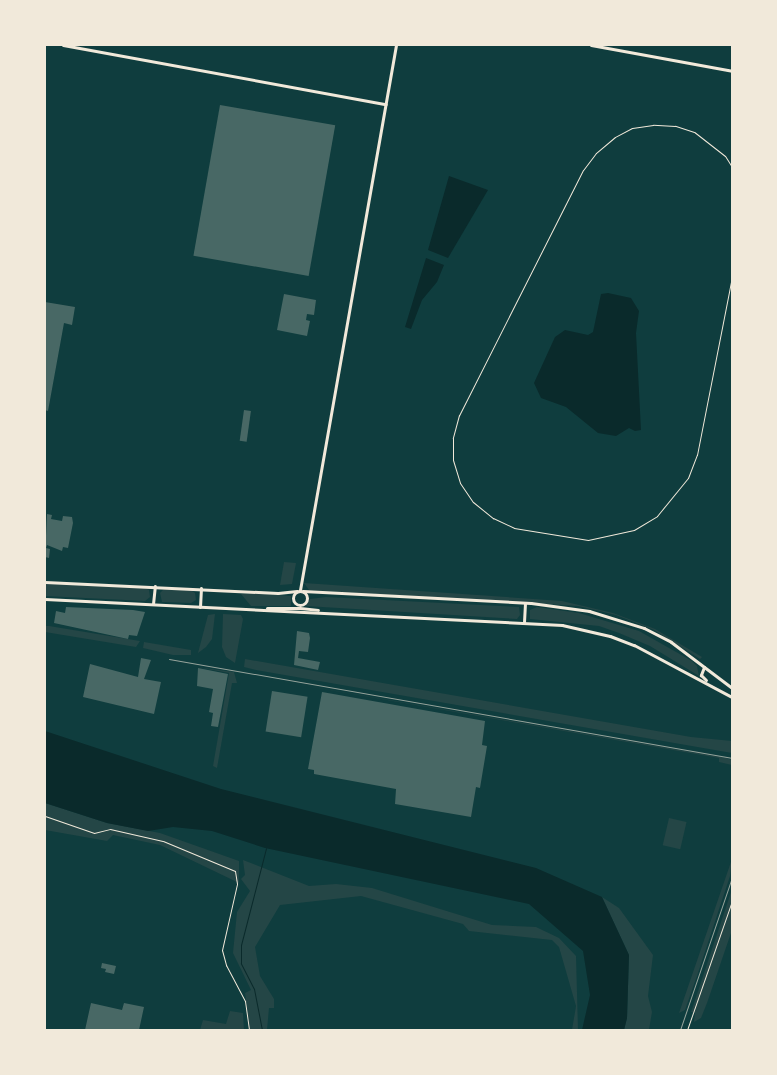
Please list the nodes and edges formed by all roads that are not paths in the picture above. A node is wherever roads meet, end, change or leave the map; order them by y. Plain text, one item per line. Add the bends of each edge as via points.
1 (63, 45) edge
2 (396, 45) edge
3 (591, 45) edge
4 (732, 71) edge
5 (386, 104) junction
6 (45, 582) edge
7 (155, 586) junction
8 (201, 588) junction
9 (300, 591) junction
10 (45, 599) edge
11 (525, 603) junction
12 (153, 604) junction
13 (200, 607) junction
14 (299, 608) junction
15 (253, 609) junction
16 (336, 612) junction
17 (524, 622) junction
18 (704, 667) junction
19 (732, 688) edge
20 (722, 692) junction
21 (732, 697) edge

1 - 5 street
2 - 5 street
3 - 4 street
5 - 9 street
6 - 7 street
7 - 8 street
7 - 12 street
8 - 9 street via 278,593
8 - 13 street
9 - 11 street
9 - 14 street via 293,601
9 - 14 street via 306,601
10 - 12 street
11 - 17 street
11 - 18 street via 562,606 620,620 671,642
12 - 13 street
13 - 15 street
14 - 15 street
14 - 16 street
15 - 16 street
16 - 17 street
17 - 20 street via 562,625 610,636 651,653
18 - 19 street
18 - 20 street via 701,672 703,678
20 - 21 street

